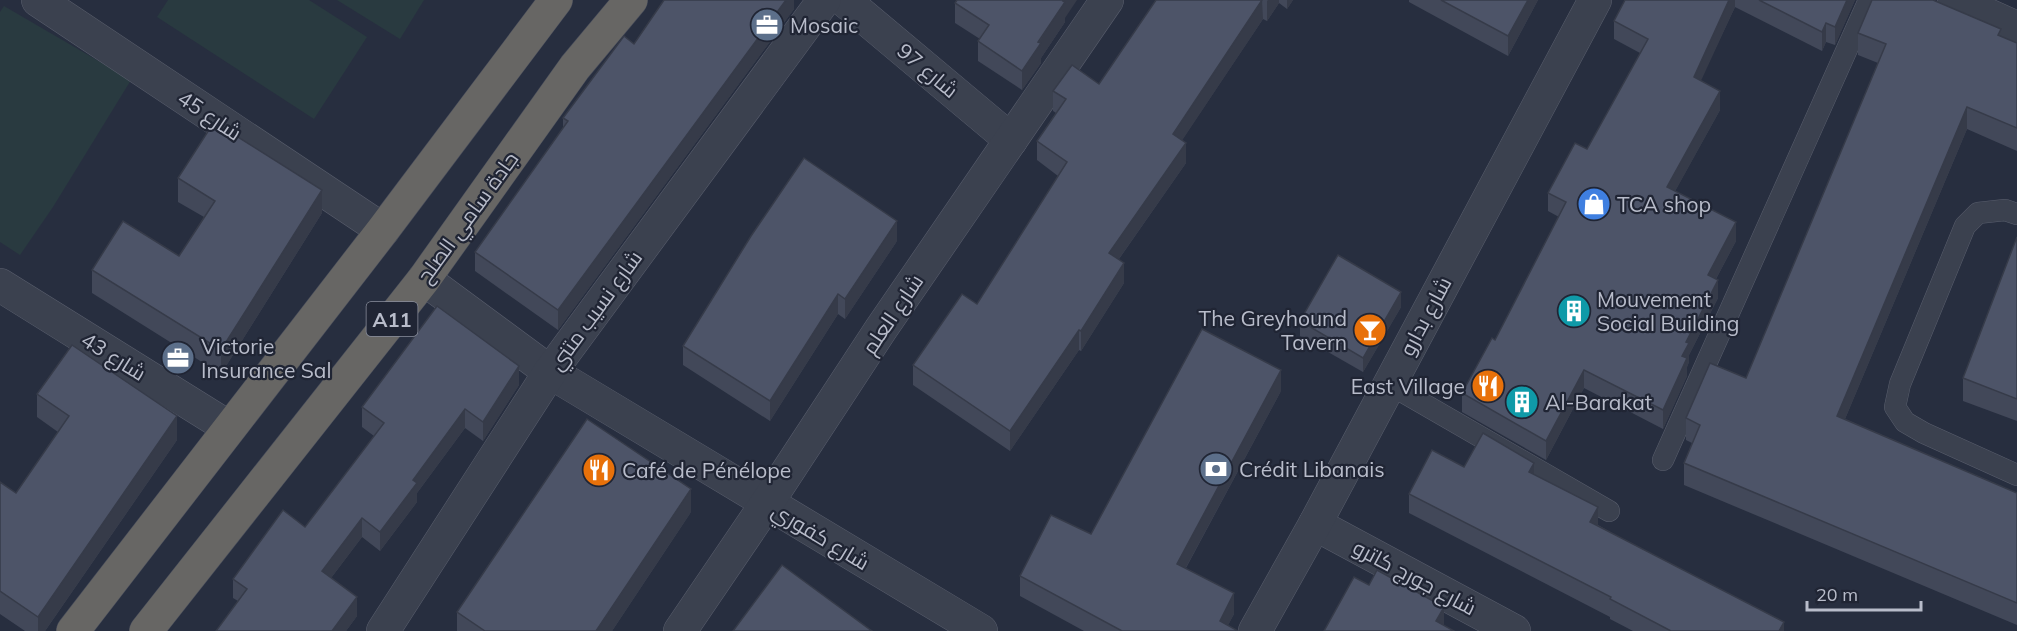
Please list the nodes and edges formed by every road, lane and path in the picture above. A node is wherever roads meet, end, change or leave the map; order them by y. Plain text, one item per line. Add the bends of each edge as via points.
1 (38, 0) edge
2 (556, 0) edge
3 (631, 0) edge
4 (824, 0) edge
5 (844, 0) edge
6 (1107, 0) edge
7 (1594, 0) edge
8 (1869, 0) edge
9 (1953, 0) edge
10 (2017, 28) edge
11 (1011, 140) junction
12 (2017, 214) edge
13 (383, 230) junction
14 (424, 279) junction
15 (0, 285) edge
16 (550, 372) junction
17 (1389, 384) junction
18 (228, 427) junction
19 (1663, 460) dead end
20 (2017, 475) edge
21 (768, 503) junction
22 (1609, 511) dead end
23 (1315, 524) junction
24 (73, 631) edge
25 (146, 631) edge
26 (383, 631) edge
27 (680, 631) edge
28 (981, 631) edge
29 (1255, 631) edge
30 (1514, 631) edge

1 - 13 street, شارع 45
2 - 13 highway
3 - 14 highway, جادة سامي الصلح / A11 via 575,67
4 - 16 street, شارع نسيب متني
5 - 11 street, شارع 97
6 - 11 street, شارع العلم
7 - 17 street, شارع بدارو
8 - 19 lane
9 - 10 street
11 - 21 street, شارع العلم
12 - 20 lane via 2005,210 1978,213 1965,226 1900,384 1895,407 1905,422 1924,433
13 - 18 highway
14 - 16 street, شارع كفوري
14 - 25 highway, جادة سامي الصلح / A11
15 - 18 street, شارع 43
16 - 21 street, شارع كفوري
16 - 26 street, شارع نسيب متني
17 - 22 lane
17 - 23 street, شارع بدارو
18 - 24 highway
21 - 27 street, شارع العلم
21 - 28 street, شارع كفوري
23 - 29 street, شارع بدارو
23 - 30 street, شارع جورج كاترو

